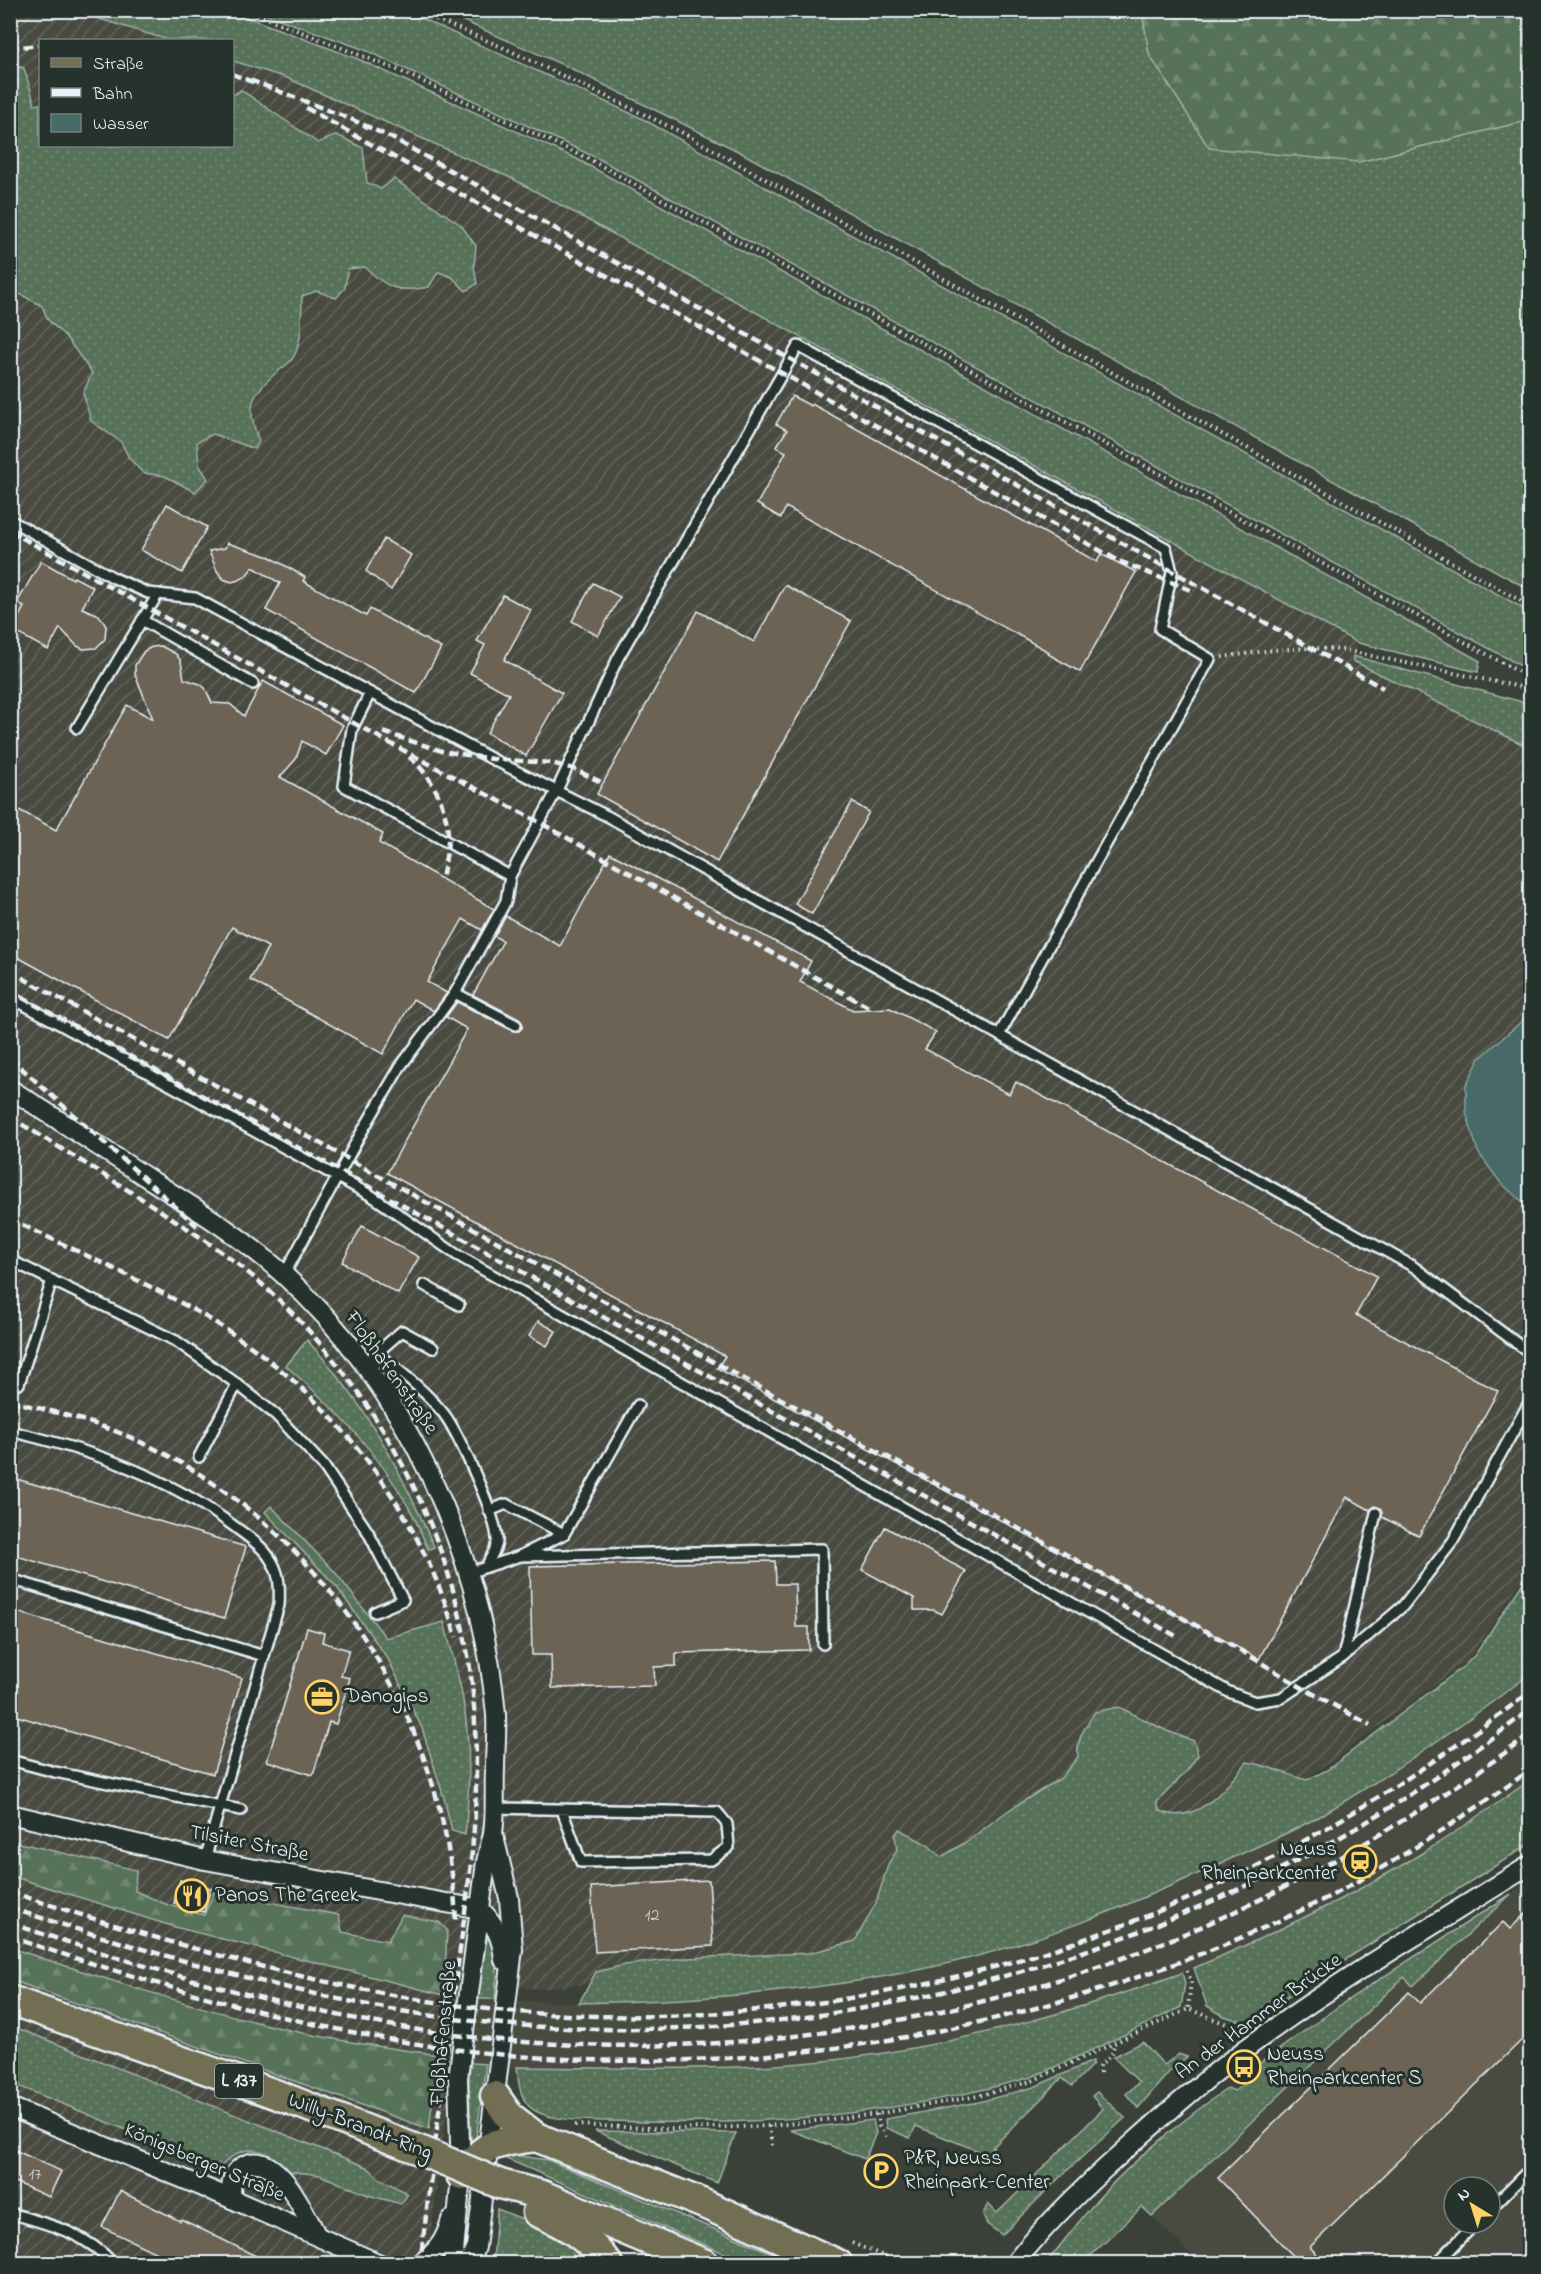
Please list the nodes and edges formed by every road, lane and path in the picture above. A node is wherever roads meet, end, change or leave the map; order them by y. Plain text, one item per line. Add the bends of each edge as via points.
1 (246, 10) edge
2 (414, 10) edge
3 (10, 520) edge
4 (158, 594) junction
5 (1530, 606) edge
6 (142, 620) junction
7 (1210, 658) junction
8 (1530, 678) edge
9 (253, 684) dead end
10 (1530, 689) edge
11 (370, 693) junction
12 (77, 728) dead end
13 (557, 790) junction
14 (510, 876) junction
15 (455, 993) junction
16 (10, 997) edge
17 (516, 1025) dead end
18 (999, 1035) junction
19 (10, 1089) edge
20 (337, 1177) junction
21 (10, 1260) edge
22 (284, 1275) junction
23 (52, 1280) junction
24 (424, 1284) dead end
25 (459, 1305) dead end
26 (433, 1348) dead end
27 (1530, 1353) edge
28 (365, 1367) junction
29 (19, 1384) dead end
30 (237, 1384) junction
31 (1530, 1401) edge
32 (638, 1405) dead end
33 (10, 1431) edge
34 (199, 1457) dead end
35 (489, 1510) junction
36 (1376, 1513) dead end
37 (564, 1534) junction
38 (520, 1556) junction
39 (486, 1567) junction
40 (468, 1573) junction
41 (10, 1579) edge
42 (375, 1612) dead end
43 (823, 1644) dead end
44 (264, 1656) junction
45 (1343, 1657) junction
46 (12, 1760) edge
47 (10, 1771) edge
48 (220, 1806) junction
49 (494, 1808) junction
50 (241, 1810) dead end
51 (562, 1810) junction
52 (10, 1814) edge
53 (493, 1832) junction
54 (205, 1860) junction
55 (1530, 1865) edge
56 (480, 1909) junction
57 (1187, 1971) dead end
58 (508, 1996) junction
59 (10, 2000) edge
60 (1188, 2009) junction
61 (1259, 2039) junction
62 (1114, 2045) junction
63 (1100, 2073) dead end
64 (495, 2096) junction
65 (10, 2107) edge
66 (877, 2114) junction
67 (573, 2125) dead end
68 (769, 2126) junction
69 (536, 2137) junction
70 (886, 2137) dead end
71 (488, 2146) junction
72 (772, 2146) dead end
73 (1530, 2169) edge
74 (500, 2184) junction
75 (459, 2187) junction
76 (1502, 2197) edge
77 (232, 2199) junction
78 (10, 2213) edge
79 (1464, 2235) edge
80 (317, 2236) junction
81 (114, 2264) edge
82 (380, 2264) edge
83 (420, 2264) edge
84 (453, 2264) edge
85 (469, 2264) edge
86 (608, 2264) edge
87 (705, 2264) edge
88 (838, 2264) edge
89 (1014, 2264) edge
90 (1436, 2264) edge

1 - 8 path via 400,71 585,157
2 - 5 path via 681,132
3 - 4 lane via 114,578
4 - 6 lane
4 - 11 lane via 195,598
6 - 9 lane
6 - 12 lane
7 - 10 path via 1273,650 1344,650
7 - 13 lane via 1160,629 1172,572 1166,548 798,346 618,658
7 - 18 lane
11 - 13 lane
11 - 14 lane via 352,729 344,786
13 - 14 lane
13 - 18 lane
14 - 15 lane via 506,901
15 - 17 lane
15 - 20 lane via 400,1067
16 - 20 lane
18 - 27 lane via 1414,1267
19 - 22 street, Floßhafenstraße via 209,1217
20 - 22 lane
20 - 45 lane via 372,1196 457,1256 1230,1692 1255,1702 1281,1698
21 - 23 lane
22 - 28 street, Floßhafenstraße
23 - 29 lane
23 - 30 lane via 176,1341
24 - 25 lane
26 - 28 lane via 402,1331
28 - 35 lane via 386,1360 429,1396 450,1424
28 - 40 street, Floßhafenstraße via 417,1448 443,1502
30 - 34 lane
30 - 42 lane via 276,1415 323,1465 368,1532 404,1600
31 - 45 lane via 1452,1541 1403,1606
32 - 37 lane
33 - 44 lane via 68,1444 146,1474 212,1509 255,1542 277,1571 280,1588
35 - 37 lane via 507,1503
35 - 39 lane via 497,1542
36 - 45 lane
37 - 38 lane
38 - 39 lane
38 - 43 lane via 822,1549
39 - 40 lane
40 - 49 street, Floßhafenstraße via 483,1626 496,1718
41 - 44 lane
44 - 48 lane
46 - 47 lane
46 - 48 lane
48 - 50 lane
48 - 54 lane
49 - 51 lane
49 - 53 street, Floßhafenstraße
51 - 51 lane via 717,1812 727,1824 729,1847 711,1860 581,1862
52 - 54 street, Tilsiter Straße
53 - 56 street, Floßhafenstraße
53 - 58 street, Floßhafenstraße via 511,1917 513,1949
54 - 56 street, Tilsiter Straße
55 - 61 street, An der Hammer Brücke
56 - 58 street, Floßhafenstraße via 494,1924 502,1944
56 - 75 street, Floßhafenstraße via 458,2078
57 - 60 path via 1191,1981
58 - 64 street, Floßhafenstraße
59 - 74 main road, Willy-Brandt-Ring / L 137, bridge via 278,2095
60 - 61 path
60 - 62 path
61 - 89 street, An der Hammer Brücke via 1199,2085 1114,2160 1053,2219
62 - 63 path via 1100,2066
62 - 66 path via 1032,2081 978,2096
64 - 69 main road via 509,2116
64 - 71 street, Floßhafenstraße
65 - 77 street, Königsberger Straße
66 - 68 path
66 - 70 path
67 - 68 path via 671,2129
68 - 72 path
69 - 71 main road
69 - 88 main road via 704,2204
71 - 75 main road via 473,2159
71 - 85 street, Floßhafenstraße via 476,2247
73 - 76 lane
74 - 86 main road via 526,2206 570,2227 592,2244
74 - 87 main road, Willy-Brandt-Ring / L 137 via 542,2195
75 - 83 street, Floßhafenstraße via 442,2242
75 - 84 street, Floßhafenstraße
77 - 80 street, Königsberger Straße
77 - 80 street via 230,2185 234,2174 242,2166 264,2164 284,2180
78 - 81 lane via 72,2231
79 - 90 lane
80 - 82 street, Königsberger Straße

